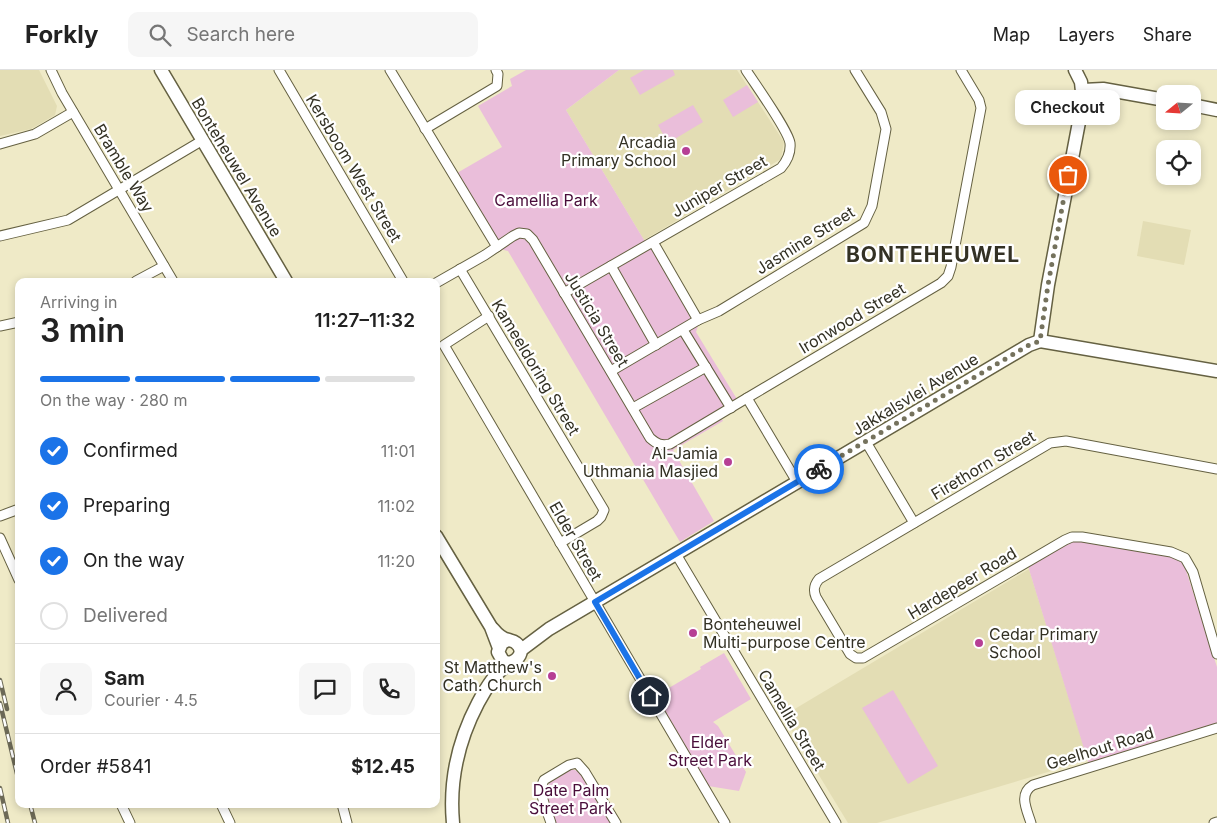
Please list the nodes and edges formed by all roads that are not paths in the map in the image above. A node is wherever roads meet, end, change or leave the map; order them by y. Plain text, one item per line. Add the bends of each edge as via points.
1 (51, 70) edge
2 (161, 70) edge
3 (278, 70) edge
4 (390, 70) edge
5 (496, 70) edge
6 (746, 70) edge
7 (855, 70) edge
8 (961, 70) edge
9 (1075, 70) edge
10 (1083, 90) junction
11 (1156, 98) edge
12 (1201, 107) edge
13 (1217, 110) edge
14 (73, 112) junction
15 (425, 129) junction
16 (202, 140) junction
17 (0, 144) edge
18 (119, 190) junction
19 (0, 236) edge
20 (653, 242) junction
21 (497, 247) junction
22 (164, 266) junction
23 (611, 266) junction
24 (460, 269) junction
25 (142, 278) edge
26 (171, 278) edge
27 (284, 278) edge
28 (401, 278) edge
29 (440, 281) edge
30 (564, 293) junction
31 (489, 316) junction
32 (698, 320) junction
33 (15, 323) edge
34 (0, 326) edge
35 (683, 330) junction
36 (1040, 341) junction
37 (656, 345) junction
38 (706, 367) junction
39 (610, 371) junction
40 (1217, 371) edge
41 (747, 398) junction
42 (633, 408) junction
43 (731, 408) junction
44 (866, 442) junction
45 (662, 446) joint
46 (1217, 469) edge
47 (798, 482) junction
48 (15, 510) edge
49 (0, 516) edge
50 (914, 523) junction
51 (0, 538) edge
52 (440, 543) edge
53 (560, 543) junction
54 (676, 554) junction
55 (15, 571) edge
56 (595, 602) junction
57 (508, 650) junction
58 (1217, 654) edge
59 (1217, 728) edge
60 (123, 808) edge
61 (223, 808) edge
62 (343, 808) edge
63 (130, 823) edge
64 (230, 823) edge
65 (348, 823) edge
66 (453, 823) edge
67 (551, 823) edge
68 (616, 823) edge
69 (725, 823) edge
70 (836, 823) edge
71 (1031, 823) edge

1 - 14 street, Bramble Way
2 - 16 street, Bonteheuwel Avenue
3 - 28 street, Kersboom West Street
4 - 15 street
5 - 15 street via 497,86
6 - 20 street, Juniper Street via 787,133 788,158 780,168
7 - 32 street, Jasmine Street via 881,112 886,128 867,218 859,226 719,311
8 - 41 street, Ironwood Street via 981,108 948,276
9 - 10 street
10 - 11 street via 1103,89
10 - 36 street
12 - 13 street
14 - 17 street via 35,134
14 - 18 street, Bramble Way
15 - 21 street
16 - 18 street
16 - 27 street, Bonteheuwel Avenue
18 - 19 street via 68,220
18 - 22 street, Bramble Way
20 - 23 street, Juniper Street
20 - 32 street
21 - 24 street
21 - 30 street, Justicia Street via 519,233 526,234 533,240
22 - 25 street
22 - 26 street, Bramble Way
23 - 30 street, Juniper Street
23 - 37 street
24 - 29 street
24 - 31 street, Kameeldoring Street
30 - 39 street, Justicia Street
31 - 53 street, Kameeldoring Street via 604,510 596,522
31 - 53 street, Elder Street via 444,345
32 - 35 street, Jasmine Street
33 - 34 street
35 - 37 street, Jasmine Street
35 - 38 street
36 - 40 street
36 - 44 street, Jakkalsvlei Avenue
37 - 39 street, Jasmine Street
38 - 42 street
38 - 43 street
39 - 42 street, Justicia Street
41 - 43 street, Ironwood Street
41 - 47 street
42 - 45 street, Justicia Street via 650,438
43 - 45 street, Ironwood Street
44 - 47 street, Jakkalsvlei Avenue
44 - 50 street
46 - 50 street, Firethorn Street via 1066,441 1055,442
47 - 54 street, Jakkalsvlei Avenue
48 - 49 street
50 - 58 street, Hardepeer Road via 815,584 816,597 853,657 866,657 1077,536 1171,552 1185,558 1193,572
51 - 55 street
52 - 57 street
53 - 56 street, Elder Street
54 - 56 street, Jakkalsvlei Avenue
54 - 70 street, Camellia Street
56 - 57 street, Jakkalsvlei Avenue
56 - 69 street, Elder Street
57 - 66 street via 467,725 457,754 452,788
59 - 71 street, Geelhout Road via 1033,785 1024,798
60 - 63 street
61 - 64 street
62 - 65 street
67 - 68 street via 542,784 577,763

